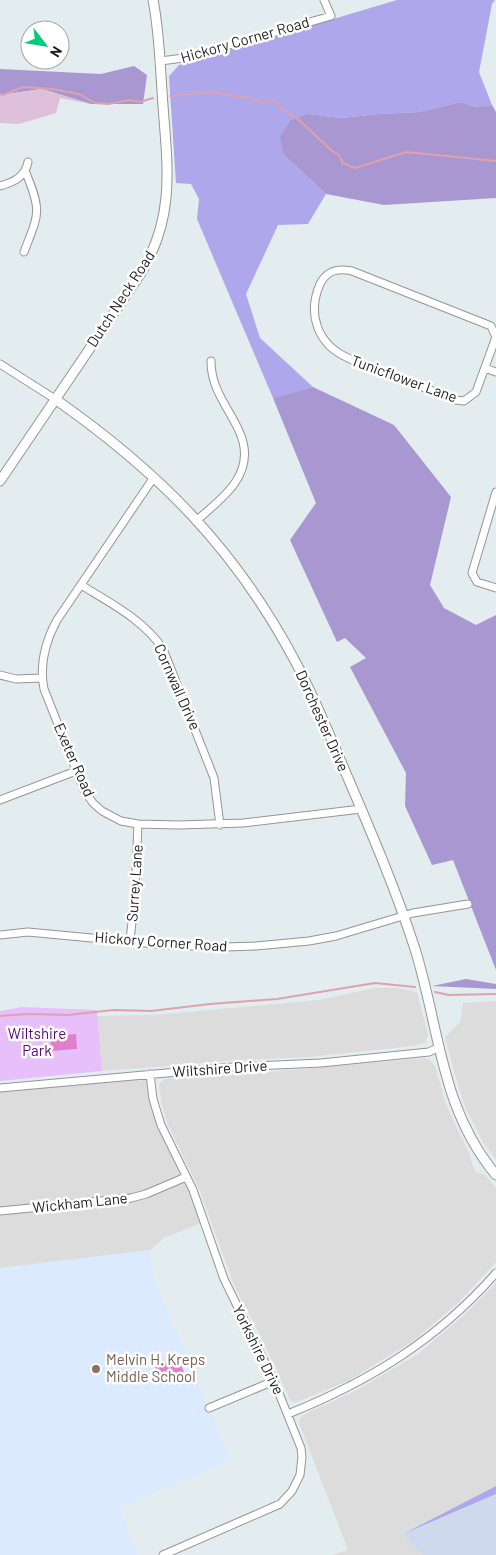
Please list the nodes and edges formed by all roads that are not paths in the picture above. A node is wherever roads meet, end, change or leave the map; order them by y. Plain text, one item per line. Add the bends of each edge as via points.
1 (153, 0) edge
2 (324, 0) edge
3 (160, 62) junction
4 (28, 162) dead end
5 (26, 173) junction
6 (0, 186) edge
7 (24, 252) dead end
8 (496, 337) edge
9 (211, 361) dead end
10 (0, 364) edge
11 (485, 368) junction
12 (496, 372) edge
13 (55, 400) junction
14 (154, 477) junction
15 (0, 481) edge
16 (496, 492) edge
17 (197, 520) junction
18 (81, 585) junction
19 (496, 588) edge
20 (0, 675) edge
21 (42, 678) junction
22 (76, 770) junction
23 (0, 800) edge
24 (361, 809) junction
25 (138, 824) junction
26 (220, 825) junction
27 (468, 904) dead end
28 (404, 916) junction
29 (0, 935) edge
30 (130, 941) junction
31 (439, 1047) junction
32 (150, 1074) junction
33 (0, 1088) edge
34 (496, 1175) edge
35 (186, 1176) junction
36 (0, 1211) edge
37 (496, 1272) edge
38 (274, 1381) junction
39 (209, 1408) dead end
40 (288, 1414) junction
41 (163, 1555) edge

1 - 3 street, Dutch Neck Road
2 - 3 street, Hickory Corner Road via 331,16
3 - 13 street, Dutch Neck Road via 168,180 162,229 141,273
4 - 5 street
5 - 6 street
5 - 7 street via 38,210
8 - 11 street, Tunicflower Lane
8 - 11 street, Tunicflower Lane via 491,326 352,271 340,268 328,273 321,283 314,309 316,324 330,346 346,358 464,401 476,392
9 - 17 street via 216,389 243,442 245,459 240,476 230,490
10 - 13 street, Dorchester Drive
11 - 12 street
13 - 14 street, Dorchester Drive via 108,437
13 - 15 street, Dutch Neck Road
14 - 17 street, Dorchester Drive
14 - 18 street, Exeter Road
16 - 19 street via 472,573 477,582
17 - 24 street, Dorchester Drive via 244,578 284,640 307,684
18 - 21 street, Exeter Road via 48,637
18 - 26 street, Cornwall Drive via 142,625 163,649 214,778
20 - 21 street via 16,679
21 - 22 street, Exeter Road
22 - 23 street
22 - 25 street, Exeter Road via 84,790 102,811 121,821
24 - 26 street, Exeter Road
24 - 28 street, Dorchester Drive
25 - 26 street, Exeter Road
25 - 30 street, Surrey Lane
27 - 28 street, Hickory Corner Road
28 - 30 street, Hickory Corner Road via 309,941 226,947
28 - 31 street, Dorchester Drive via 419,962
29 - 30 street, Hickory Corner Road via 28,932
31 - 32 street, Wiltshire Drive via 429,1052 340,1061
31 - 34 street, Dorchester Drive via 446,1080 462,1122 478,1152
32 - 33 street, Wiltshire Drive
32 - 35 street, Yorkshire Drive via 161,1125
35 - 36 street, Wickham Lane via 131,1198
35 - 38 street, Yorkshire Drive via 224,1279
37 - 40 street via 480,1291 407,1353 355,1384
38 - 39 street
38 - 40 street, Yorkshire Drive
40 - 41 street, Yorkshire Drive via 302,1457 300,1475 286,1498 274,1508

